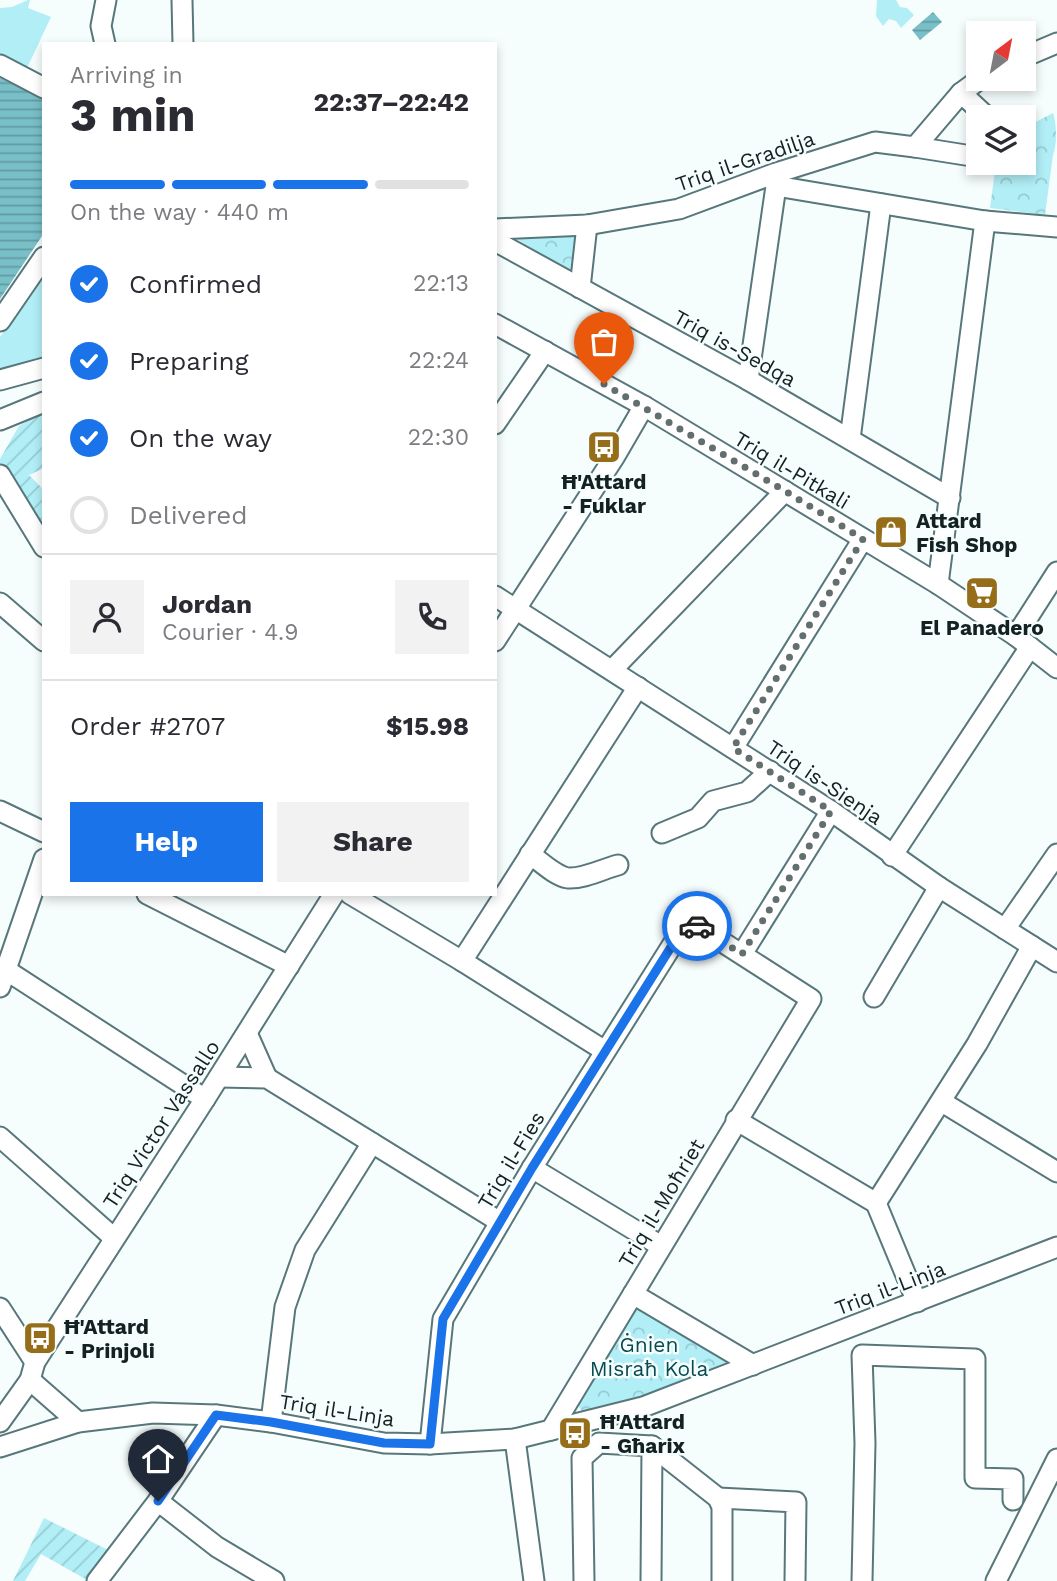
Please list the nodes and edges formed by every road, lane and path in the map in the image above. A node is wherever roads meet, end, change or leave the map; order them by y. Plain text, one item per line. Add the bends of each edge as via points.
1 (106, 0) edge
2 (182, 0) edge
3 (105, 42) edge
4 (183, 42) edge
5 (1056, 46) edge
6 (1036, 53) edge
7 (0, 65) edge
8 (42, 87) edge
9 (966, 89) edge
10 (961, 93) junction
11 (974, 105) edge
12 (915, 147) junction
13 (966, 155) edge
14 (776, 179) junction
15 (881, 204) junction
16 (985, 220) junction
17 (587, 225) junction
18 (1057, 227) edge
19 (497, 229) edge
20 (497, 242) edge
21 (42, 260) edge
22 (580, 288) junction
23 (0, 321) edge
24 (497, 325) edge
25 (545, 351) junction
26 (42, 369) edge
27 (0, 380) edge
28 (748, 380) junction
29 (42, 403) edge
30 (644, 407) junction
31 (0, 420) edge
32 (497, 421) edge
33 (850, 439) junction
34 (0, 475) edge
35 (785, 491) junction
36 (950, 498) junction
37 (863, 539) junction
38 (42, 544) edge
39 (1057, 572) edge
40 (938, 584) junction
41 (497, 597) edge
42 (4, 606) edge
43 (515, 609) junction
44 (0, 629) edge
45 (497, 638) edge
46 (42, 639) edge
47 (1023, 641) junction
48 (1057, 668) edge
49 (612, 670) junction
50 (638, 687) junction
51 (733, 748) junction
52 (770, 771) junction
53 (0, 811) edge
54 (831, 811) junction
55 (42, 831) edge
56 (662, 833) dead end
57 (530, 854) junction
58 (1057, 854) edge
59 (892, 856) junction
60 (42, 865) edge
61 (618, 865) dead end
62 (939, 887) junction
63 (151, 896) edge
64 (333, 896) edge
65 (353, 896) edge
66 (1005, 929) junction
67 (1032, 946) junction
68 (742, 954) junction
69 (462, 961) junction
70 (1057, 962) edge
71 (289, 967) junction
72 (3, 978) edge
73 (874, 997) dead end
74 (247, 1033) junction
75 (605, 1051) junction
76 (219, 1077) junction
77 (267, 1078) junction
78 (205, 1099) junction
79 (942, 1102) junction
80 (736, 1120) junction
81 (0, 1137) edge
82 (372, 1143) junction
83 (532, 1168) junction
84 (1057, 1172) edge
85 (876, 1203) junction
86 (500, 1222) junction
87 (114, 1238) junction
88 (662, 1246) junction
89 (1057, 1247) edge
90 (634, 1294) junction
91 (917, 1302) junction
92 (0, 1308) edge
93 (753, 1365) junction
94 (32, 1371) junction
95 (216, 1415) junction
96 (0, 1422) edge
97 (78, 1422) junction
98 (271, 1422) junction
99 (551, 1430) junction
100 (515, 1439) junction
101 (1, 1444) edge
102 (430, 1444) junction
103 (652, 1446) junction
104 (1057, 1459) edge
105 (718, 1498) junction
106 (1013, 1500) dead end
107 (158, 1501) junction
108 (97, 1581) edge
109 (275, 1581) edge
110 (534, 1581) edge
111 (584, 1581) edge
112 (651, 1581) edge
113 (722, 1581) edge
114 (795, 1581) edge
115 (862, 1581) edge
116 (996, 1581) edge

1 - 3 street
2 - 4 street
5 - 6 street
7 - 8 street
9 - 10 street
10 - 11 street
10 - 12 street
12 - 13 street, Triq il-Gradilja
12 - 14 street, Triq il-Gradilja via 876,142
14 - 15 street
14 - 17 street, Triq il-Gradilja via 679,209
14 - 28 street
15 - 16 street
15 - 33 street
16 - 18 street
16 - 36 street
17 - 19 street, Triq il-Gradilja
17 - 22 street
20 - 22 street, Triq is-Sedqa
21 - 23 street
22 - 28 street, Triq is-Sedqa
24 - 25 street, Triq il-Pitkali
25 - 30 street, Triq il-Pitkali
25 - 32 street
26 - 27 street
28 - 33 street, Triq is-Sedqa
29 - 31 street
30 - 35 street, Triq il-Pitkali
30 - 43 street
33 - 36 street, Triq is-Sedqa
34 - 38 street
35 - 37 street, Triq il-Pitkali
35 - 49 street
36 - 40 street
37 - 40 street, Triq il-Pitkali
37 - 51 street
39 - 47 street
40 - 47 street, Triq il-Pitkali
41 - 43 street, Triq is-Sienja
42 - 44 street
42 - 46 street
43 - 45 street
43 - 49 street, Triq is-Sienja
47 - 48 street, Triq il-Pitkali
47 - 59 street
49 - 50 street, Triq is-Sienja
50 - 51 street, Triq is-Sienja
50 - 57 street
51 - 52 street, Triq is-Sienja
52 - 54 street, Triq is-Sienja
52 - 56 street via 747,792 713,801 698,818
53 - 55 street
54 - 59 street, Triq is-Sienja
54 - 68 street
57 - 61 street via 566,878
57 - 69 street
58 - 66 street
59 - 62 street, Triq is-Sienja
60 - 72 street
62 - 66 street, Triq is-Sienja
62 - 73 street
63 - 71 street
64 - 71 street, Triq Victor Vassallo
65 - 69 street
66 - 67 street, Triq is-Sienja
67 - 70 street, Triq is-Sienja
67 - 79 street
68 - 75 street, Triq il-Fies via 688,920
68 - 80 street, Triq il-Moħriet via 811,999
69 - 75 street
71 - 74 street, Triq Victor Vassallo
72 - 78 street
74 - 76 street, Triq Victor Vassallo
74 - 77 street
75 - 83 street, Triq il-Fies
76 - 77 street
76 - 78 street, Triq Victor Vassallo
77 - 82 street
78 - 87 street, Triq Victor Vassallo
79 - 84 street
79 - 85 street
80 - 85 street
80 - 88 street, Triq il-Moħriet
81 - 87 street
82 - 86 street
82 - 98 street via 305,1250 285,1307
83 - 86 street, Triq il-Fies
83 - 88 street
85 - 91 street
86 - 102 street, Triq il-Fies via 443,1319
87 - 94 street, Triq Victor Vassallo
88 - 90 street, Triq il-Moħriet
89 - 91 street, Triq il-Linja
90 - 93 street
90 - 99 street, Triq il-Moħriet
91 - 93 street, Triq il-Linja
92 - 94 street
93 - 99 street, Triq il-Linja via 643,1408
94 - 96 street, Triq Victor Vassallo
94 - 97 street
95 - 97 street, Triq il-Linja via 153,1413
95 - 98 street, Triq il-Linja
95 - 107 street
97 - 101 street, Triq il-Linja
98 - 102 street, Triq il-Linja via 384,1443
99 - 100 street, Triq il-Linja
100 - 102 street, Triq il-Linja
100 - 110 street
103 - 105 street
103 - 111 street via 599,1443 582,1458
103 - 112 street
104 - 116 street
105 - 113 street via 722,1507
105 - 114 street via 796,1502
106 - 115 street via 1013,1479 975,1478 975,1359 862,1355
107 - 108 street
107 - 109 street via 217,1547

